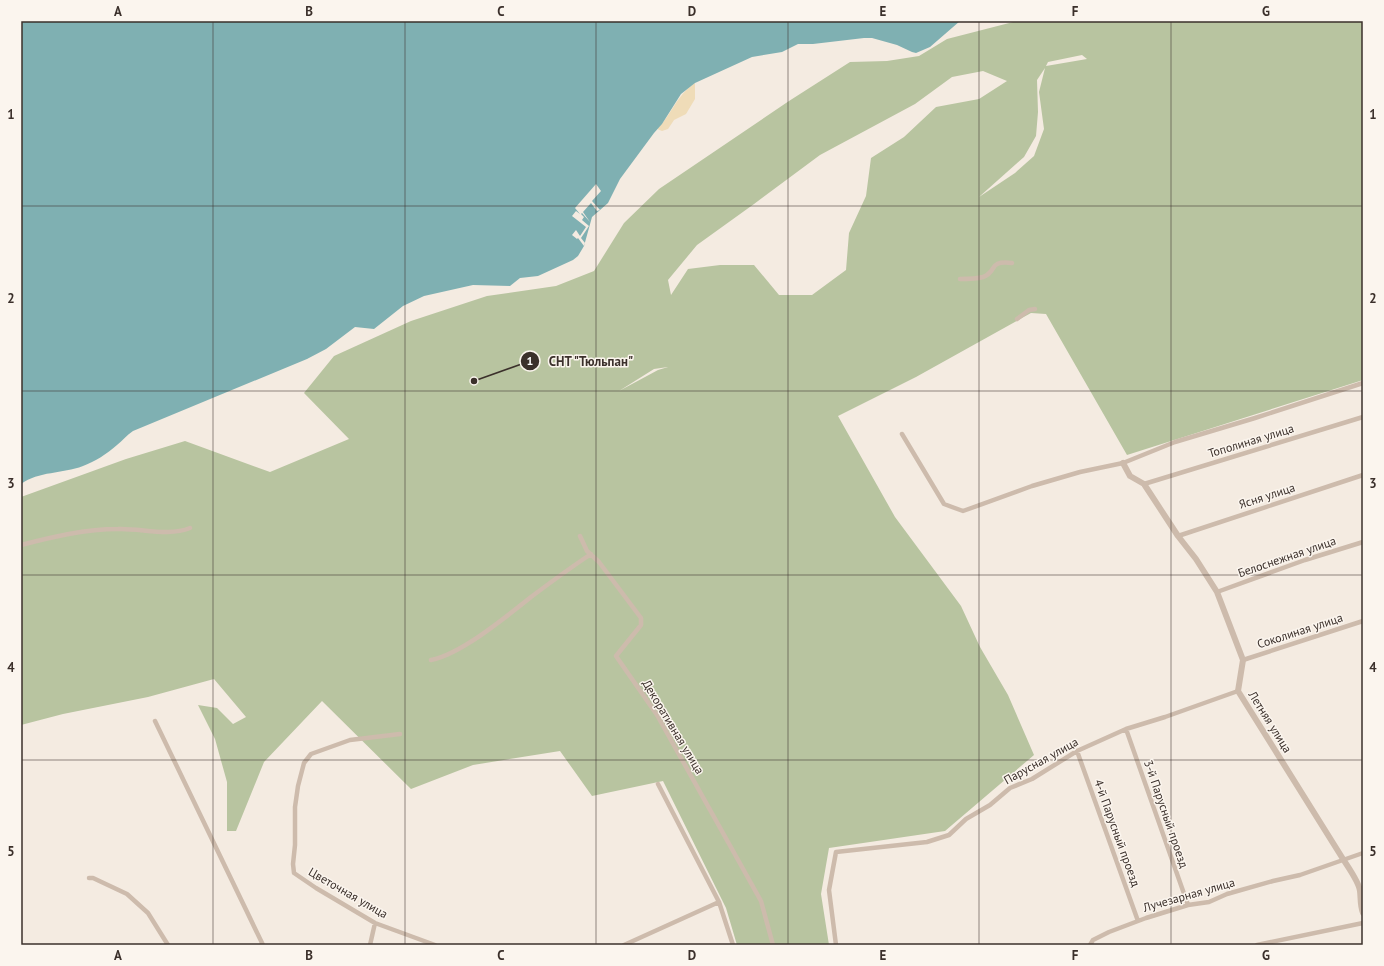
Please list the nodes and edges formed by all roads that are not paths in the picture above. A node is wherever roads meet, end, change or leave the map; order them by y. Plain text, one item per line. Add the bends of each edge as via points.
1 (1012, 263) dead end
2 (960, 279) dead end
3 (1035, 308) dead end
4 (1017, 319) dead end
5 (1363, 383) edge
6 (1363, 417) edge
7 (902, 434) dead end
8 (1123, 463) junction
9 (1363, 475) edge
10 (1144, 484) junction
11 (190, 528) dead end
12 (580, 536) dead end
13 (1178, 536) junction
14 (1363, 542) edge
15 (21, 545) edge
16 (591, 554) junction
17 (1217, 592) junction
18 (1363, 621) edge
19 (431, 660) dead end
20 (1243, 660) junction
21 (1238, 691) junction
22 (156, 721) dead end
23 (1126, 729) junction
24 (400, 734) dead end
25 (1077, 751) junction
26 (658, 784) dead end
27 (1363, 853) edge
28 (1343, 859) junction
29 (89, 878) dead end
30 (1361, 894) edge
31 (719, 902) junction
32 (1188, 905) junction
33 (1363, 913) edge
34 (1138, 921) junction
35 (375, 922) junction
36 (1363, 923) edge
37 (168, 945) edge
38 (263, 945) edge
39 (370, 945) edge
40 (435, 945) edge
41 (624, 945) edge
42 (733, 945) edge
43 (773, 945) edge
44 (836, 945) edge
45 (1090, 945) edge
46 (1257, 945) edge

1 - 2 street via 996,264 983,277
3 - 4 street
5 - 8 street via 1175,442
6 - 10 street, Тополиная улица
7 - 8 street via 944,504 963,510 1032,486
8 - 10 street via 1130,476
9 - 13 street, Ясня улица
10 - 13 street
11 - 15 street via 176,532 118,529 94,531
12 - 16 street, Декоративная улица
13 - 17 street
14 - 17 street, Белоснежная улица
16 - 19 street via 478,637 442,658
16 - 43 street, Декоративная улица via 641,618 641,625 616,656 657,715 761,901
17 - 20 street
18 - 20 street, Соколиная улица
20 - 21 street, Летняя улица
21 - 23 street, Парусная улица
21 - 28 street, Летняя улица
22 - 38 street
23 - 25 street, Парусная улица
23 - 32 street, 3-й Парусный проезд
24 - 35 street, Цветочная улица via 350,740 310,754 304,763 295,808 294,873
25 - 34 street, 4-й Парусный проезд
25 - 44 street, Парусная улица via 1032,780 1010,788 990,805 966,819 949,835 927,842 836,852 828,890
26 - 31 street
27 - 28 street, Лучезарная улица
28 - 30 street, Летняя улица
28 - 32 street, Лучезарная улица via 1300,875 1273,880 1209,902
29 - 37 street via 127,894 148,913
30 - 33 street, Летняя улица
31 - 41 street
31 - 42 street
32 - 34 street, Лучезарная улица
34 - 45 street, Лучезарная улица via 1093,940
35 - 39 street
35 - 40 street, Цветочная улица
36 - 46 street

